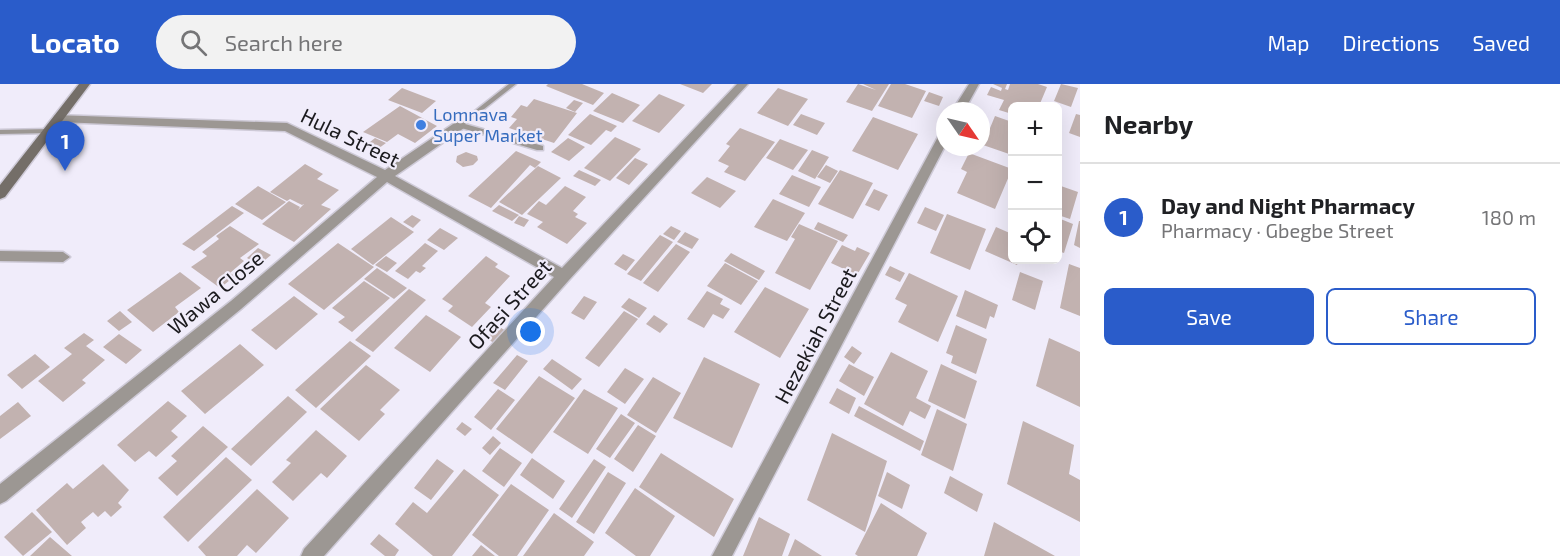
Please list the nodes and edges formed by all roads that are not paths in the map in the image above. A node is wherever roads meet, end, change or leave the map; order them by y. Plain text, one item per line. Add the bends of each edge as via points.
1 (85, 84) edge
2 (513, 84) edge
3 (743, 84) edge
4 (974, 84) edge
5 (963, 102) edge
6 (59, 118) junction
7 (460, 125) junction
8 (49, 131) junction
9 (0, 132) edge
10 (540, 148) dead end
11 (936, 152) edge
12 (386, 176) junction
13 (0, 195) edge
14 (0, 256) edge
15 (63, 257) dead end
16 (564, 276) junction
17 (0, 495) edge
18 (311, 556) edge
19 (722, 556) edge

1 - 6 street
2 - 7 lane
3 - 16 street, Ofasi Street
4 - 5 street
6 - 8 street
6 - 12 street, Hula Street via 287,127
7 - 10 lane
7 - 12 street, Wawa Close
8 - 9 lane
8 - 13 street
11 - 19 street, Hezekiah Street
12 - 16 street, Hula Street
12 - 17 street, Wawa Close via 236,305
14 - 15 street
16 - 18 street, Ofasi Street

